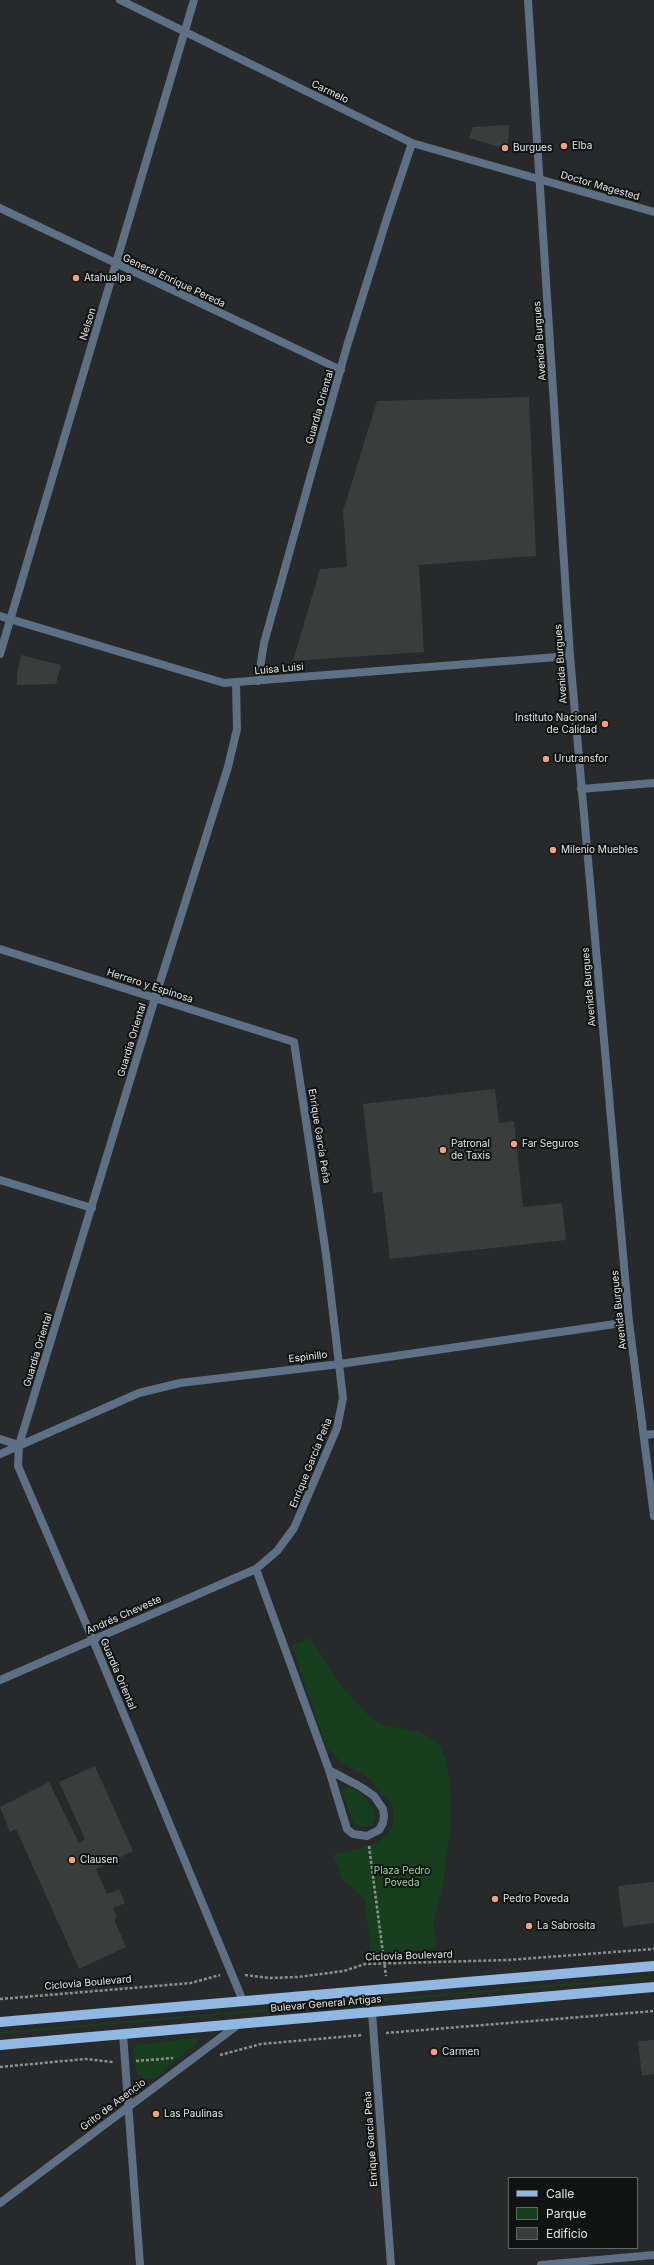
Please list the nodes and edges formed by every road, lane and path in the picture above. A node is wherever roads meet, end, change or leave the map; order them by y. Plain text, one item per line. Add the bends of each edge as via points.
1 (120, 0) edge
2 (194, 0) edge
3 (528, 0) edge
4 (185, 33) junction
5 (412, 143) junction
6 (540, 180) junction
7 (0, 208) edge
8 (654, 212) edge
9 (116, 264) junction
10 (341, 370) junction
11 (0, 616) edge
12 (10, 619) junction
13 (0, 654) edge
14 (570, 656) junction
15 (258, 681) junction
16 (236, 683) junction
17 (654, 783) edge
18 (581, 789) junction
19 (0, 949) edge
20 (155, 998) junction
21 (294, 1042) joint
22 (0, 1180) edge
23 (92, 1208) junction
24 (629, 1322) junction
25 (340, 1364) junction
26 (654, 1434) edge
27 (645, 1435) junction
28 (0, 1439) edge
29 (19, 1445) junction
30 (0, 1454) edge
31 (654, 1516) edge
32 (256, 1568) junction
33 (93, 1640) junction
34 (0, 1680) edge
35 (329, 1770) junction
36 (367, 1836) junction
37 (654, 1949) edge
38 (385, 1964) junction
39 (654, 1966) edge
40 (232, 1973) junction
41 (654, 1987) edge
42 (387, 1988) junction
43 (0, 1999) edge
44 (243, 2001) junction
45 (654, 2011) edge
46 (372, 2012) junction
47 (0, 2022) edge
48 (239, 2024) junction
49 (123, 2034) junction
50 (373, 2034) junction
51 (0, 2045) edge
52 (198, 2056) junction
53 (176, 2058) dead end
54 (125, 2062) junction
55 (0, 2067) edge
56 (127, 2106) junction
57 (0, 2203) edge
58 (654, 2255) edge
59 (140, 2265) edge
60 (391, 2265) edge
61 (541, 2265) edge

1 - 4 street, Carmelo
2 - 4 street, Nelson
3 - 6 street, Avenida Burgues
4 - 5 street, Carmelo
4 - 9 street, Nelson
5 - 6 street, Carmelo
5 - 10 street, Guardia Oriental via 385,222
6 - 8 street, Doctor Magested
6 - 14 street, Avenida Burgues
7 - 9 street, General Enrique Pereda
9 - 10 street, General Enrique Pereda
9 - 12 street, Nelson
10 - 15 street, Guardia Oriental via 264,643
11 - 12 street, Luisa Luisi
12 - 13 street, Nelson
12 - 16 street, Luisa Luisi via 214,681
14 - 15 street, Luisa Luisi
14 - 18 street, Avenida Burgues
15 - 16 street, Luisa Luisi
16 - 20 street, Guardia Oriental via 237,729 228,767
17 - 18 street
18 - 24 street, Avenida Burgues
19 - 20 street, Herrero y Espinosa
20 - 21 street, Herrero y Espinosa
20 - 23 street, Guardia Oriental
21 - 25 street, Enrique García Peña
22 - 23 street
23 - 29 street, Guardia Oriental
24 - 25 street, Espinillo
24 - 27 street, Avenida Burgues
25 - 29 street, Espinillo via 157,1388
25 - 32 street, Enrique García Peña via 343,1398 337,1428 294,1528 277,1551
26 - 27 street
27 - 31 street, Avenida Burgues
28 - 29 street
29 - 30 street, Espinillo
29 - 33 street, Guardia Oriental via 18,1466
32 - 33 street, Andrés Cheveste
32 - 35 street
33 - 34 street, Andrés Cheveste
33 - 40 street, Guardia Oriental
35 - 36 street via 347,1829 353,1834
35 - 36 street via 374,1796 383,1809 383,1823 379,1830
36 - 38 path
37 - 38 path, Ciclovía Boulevard via 508,1960
38 - 40 path, Ciclovía Boulevard via 365,1964 344,1971 298,1977 269,1978
38 - 42 path
39 - 42 main road, Bulevar General Artigas
40 - 43 path, Ciclovía Boulevard via 214,1975 191,1983
40 - 44 street, Guardia Oriental
41 - 46 main road, Bulevar General Artigas
42 - 44 main road, Bulevar General Artigas
44 - 47 main road, Bulevar General Artigas
45 - 50 path
46 - 48 main road, Bulevar General Artigas
46 - 50 street, Enrique García Peña
48 - 49 main road, Bulevar General Artigas
48 - 52 street, Grito de Asencio
49 - 51 main road, Bulevar General Artigas
49 - 54 street
50 - 52 path via 261,2044 219,2055
50 - 60 street, Enrique García Peña
52 - 56 street, Grito de Asencio
53 - 54 path
54 - 55 path via 85,2059
54 - 56 street
56 - 57 street, Grito de Asencio
56 - 59 street
58 - 61 street

